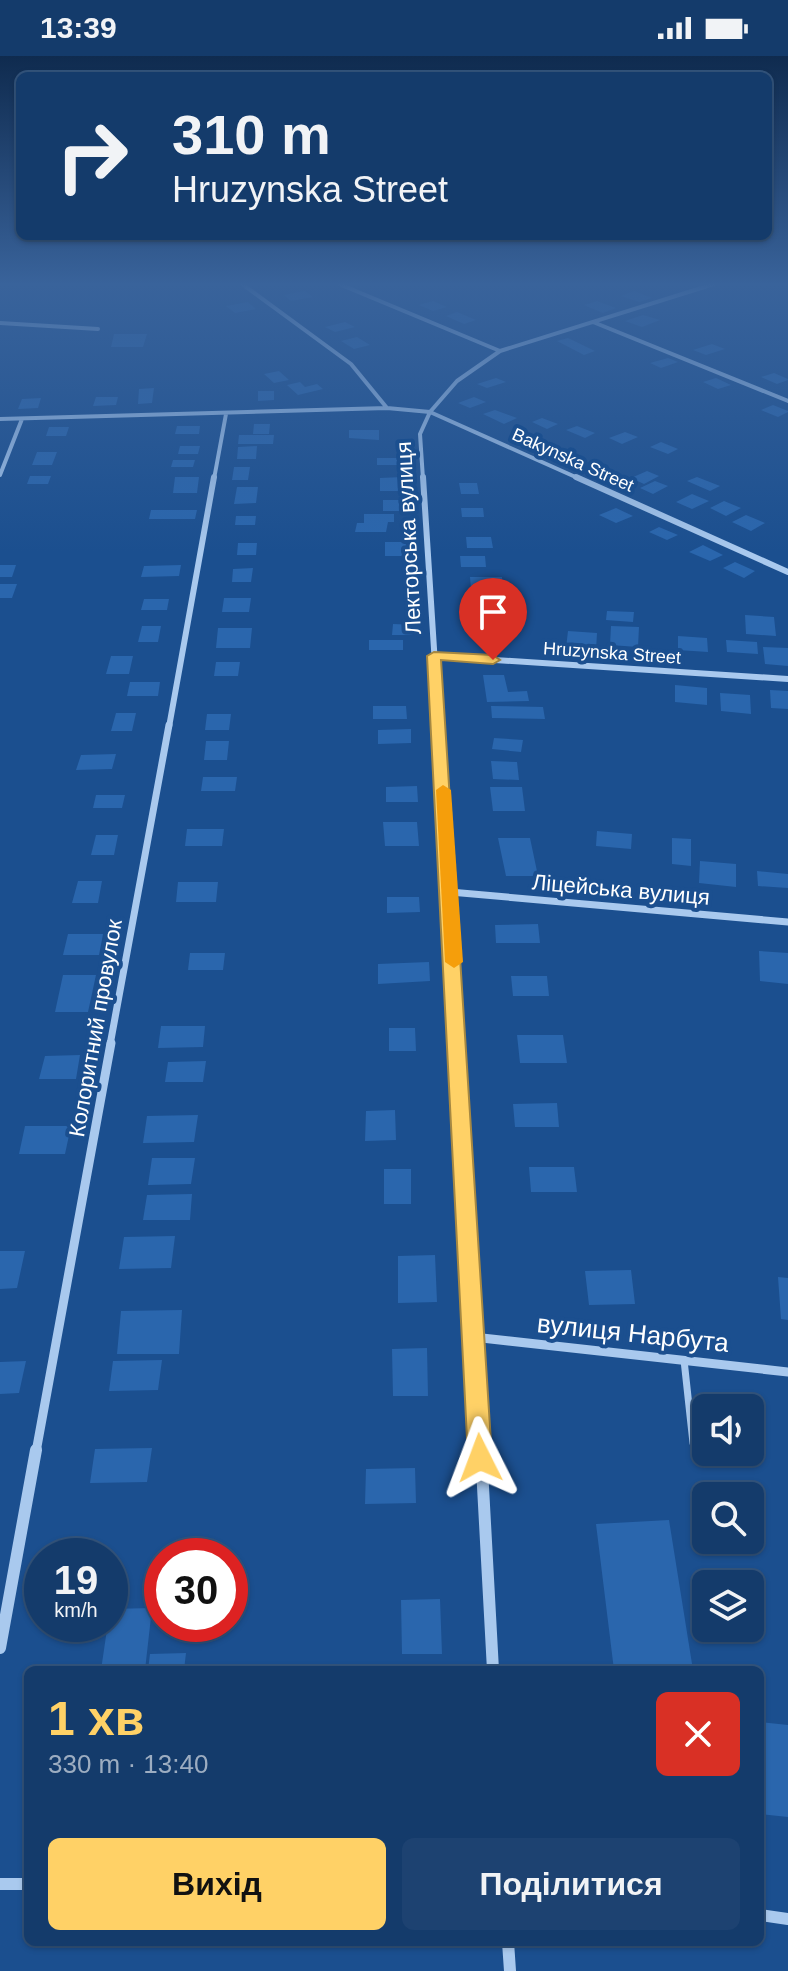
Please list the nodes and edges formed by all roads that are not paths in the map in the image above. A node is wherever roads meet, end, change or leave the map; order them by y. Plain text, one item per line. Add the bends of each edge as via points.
1 (359, 373) edge
2 (468, 373) edge
3 (721, 373) edge
4 (788, 401) edge
5 (387, 408) junction
6 (430, 412) junction
7 (226, 414) junction
8 (0, 419) edge
9 (22, 419) junction
10 (0, 475) edge
11 (788, 572) edge
12 (434, 656) junction
13 (788, 679) edge
14 (450, 892) junction
15 (788, 922) edge
16 (473, 1337) junction
17 (684, 1360) junction
18 (788, 1372) edge
19 (692, 1434) edge
20 (0, 1648) edge
21 (493, 1666) edge
22 (0, 1884) edge
23 (24, 1884) edge
24 (764, 1916) edge
25 (788, 1919) edge
26 (508, 1946) edge
27 (510, 1971) edge

1 - 5 street
2 - 6 street
3 - 4 street
5 - 6 street, Bakynska Street
5 - 7 street, Bakynska Street
6 - 11 street, Bakynska Street
6 - 12 street, Лекторська вулиця via 420,434
7 - 9 street, Bakynska Street
7 - 20 street, Колоритний провулок
8 - 9 street, Bakynska Street
9 - 10 street
12 - 13 street, Hruzynska Street
12 - 14 street, Лекторська вулиця
14 - 15 street, Ліцейська вулиця
14 - 16 street, Лекторська вулиця
16 - 17 street, вулиця Нарбута
16 - 21 street, Лекторська вулиця
17 - 18 street, вулиця Нарбута
17 - 19 lane
22 - 23 street
24 - 25 street
26 - 27 street

